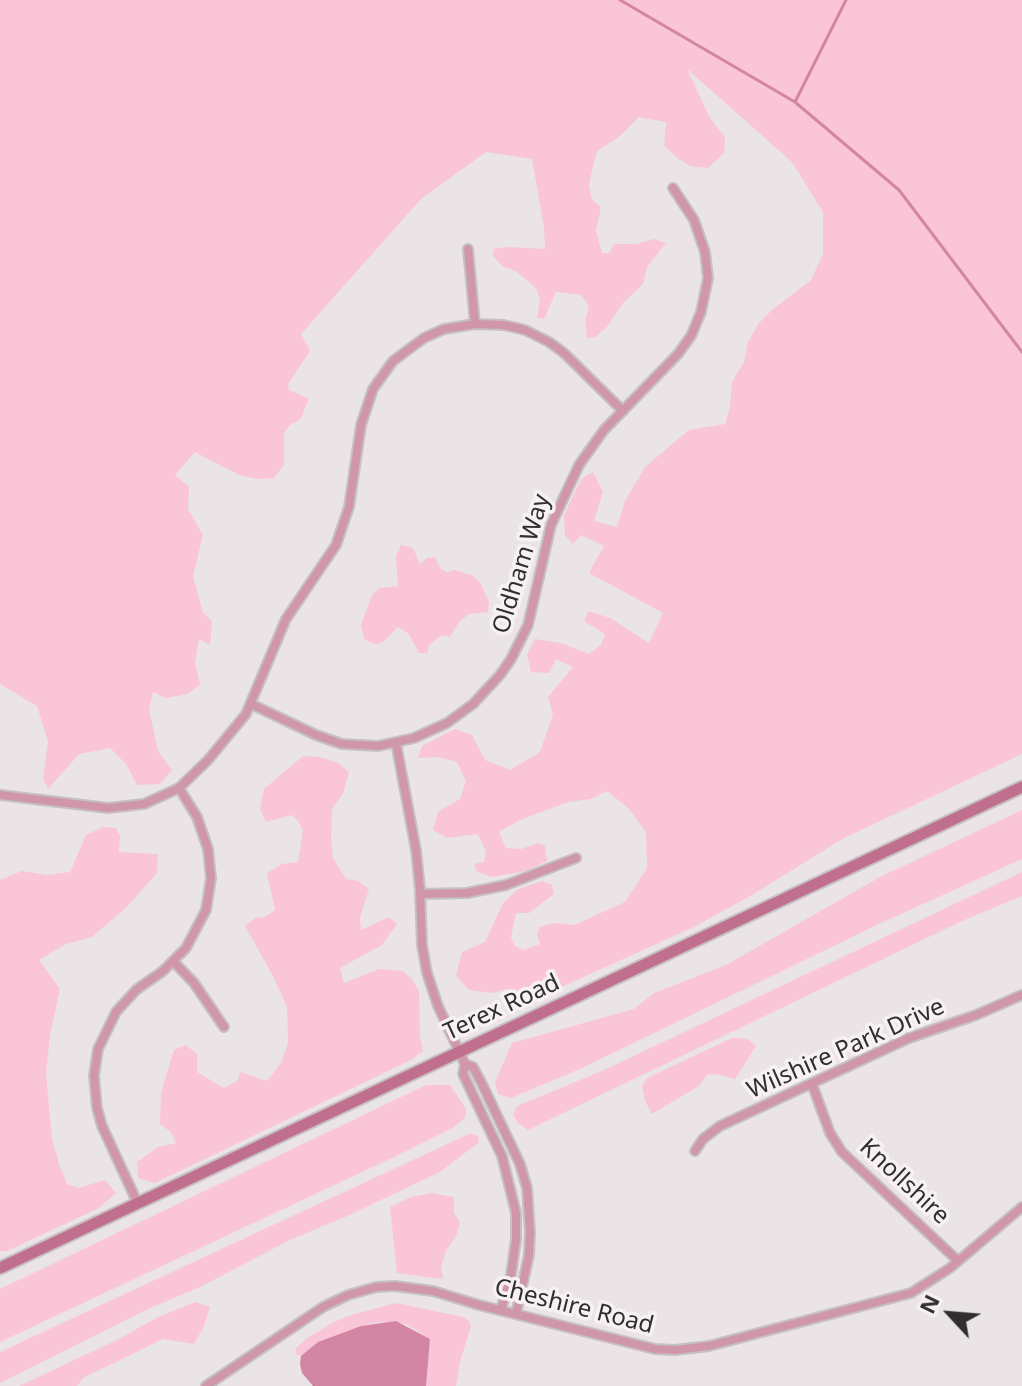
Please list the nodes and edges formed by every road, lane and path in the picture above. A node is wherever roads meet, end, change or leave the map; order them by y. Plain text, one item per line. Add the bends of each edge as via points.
1 (673, 188) dead end
2 (468, 249) dead end
3 (475, 324) junction
4 (623, 411) junction
5 (251, 704) junction
6 (396, 743) junction
7 (1022, 787) edge
8 (179, 788) junction
9 (0, 795) edge
10 (576, 858) dead end
11 (420, 894) junction
12 (173, 961) junction
13 (1022, 995) edge
14 (224, 1027) dead end
15 (462, 1058) junction
16 (812, 1084) junction
17 (514, 1150) junction
18 (695, 1151) dead end
19 (502, 1156) junction
20 (138, 1204) junction
21 (1022, 1207) edge
22 (529, 1212) junction
23 (516, 1213) junction
24 (958, 1261) junction
25 (0, 1268) edge
26 (501, 1310) junction
27 (516, 1314) junction
28 (206, 1386) edge

1 - 4 street, Oldham Way via 694,220 705,252 704,303 678,354
2 - 3 street
3 - 4 street via 514,327 549,342
3 - 5 street via 424,338 379,378 361,425 345,524 327,561 286,619
4 - 6 street, Oldham Way via 585,455 558,507 528,625 511,659 460,714
5 - 6 street, Oldham Way via 342,744
5 - 8 street via 225,741
6 - 11 street
7 - 15 main road, Terex Road
8 - 9 street via 123,807
8 - 12 street via 204,834 211,878 199,925
10 - 11 street via 506,885
11 - 15 street via 427,973
12 - 14 street
12 - 20 street via 116,1012 96,1061 94,1091 102,1126
13 - 16 street, Wilshire Park Drive via 909,1038
15 - 17 street via 473,1067
15 - 19 street via 463,1074
15 - 20 main road, Terex Road
16 - 18 street, Wilshire Park Drive via 720,1126
16 - 24 street, Knollshire via 842,1152
17 - 19 street
17 - 22 street
19 - 23 street
20 - 25 main road, Terex Road
21 - 24 street, Cheshire Road
22 - 23 street
22 - 27 street via 529,1255
23 - 26 street via 511,1275
24 - 27 street, Cheshire Road via 911,1293 687,1349 655,1349
26 - 27 street, Cheshire Road
26 - 28 street, Cheshire Road via 433,1291 376,1287 323,1307

